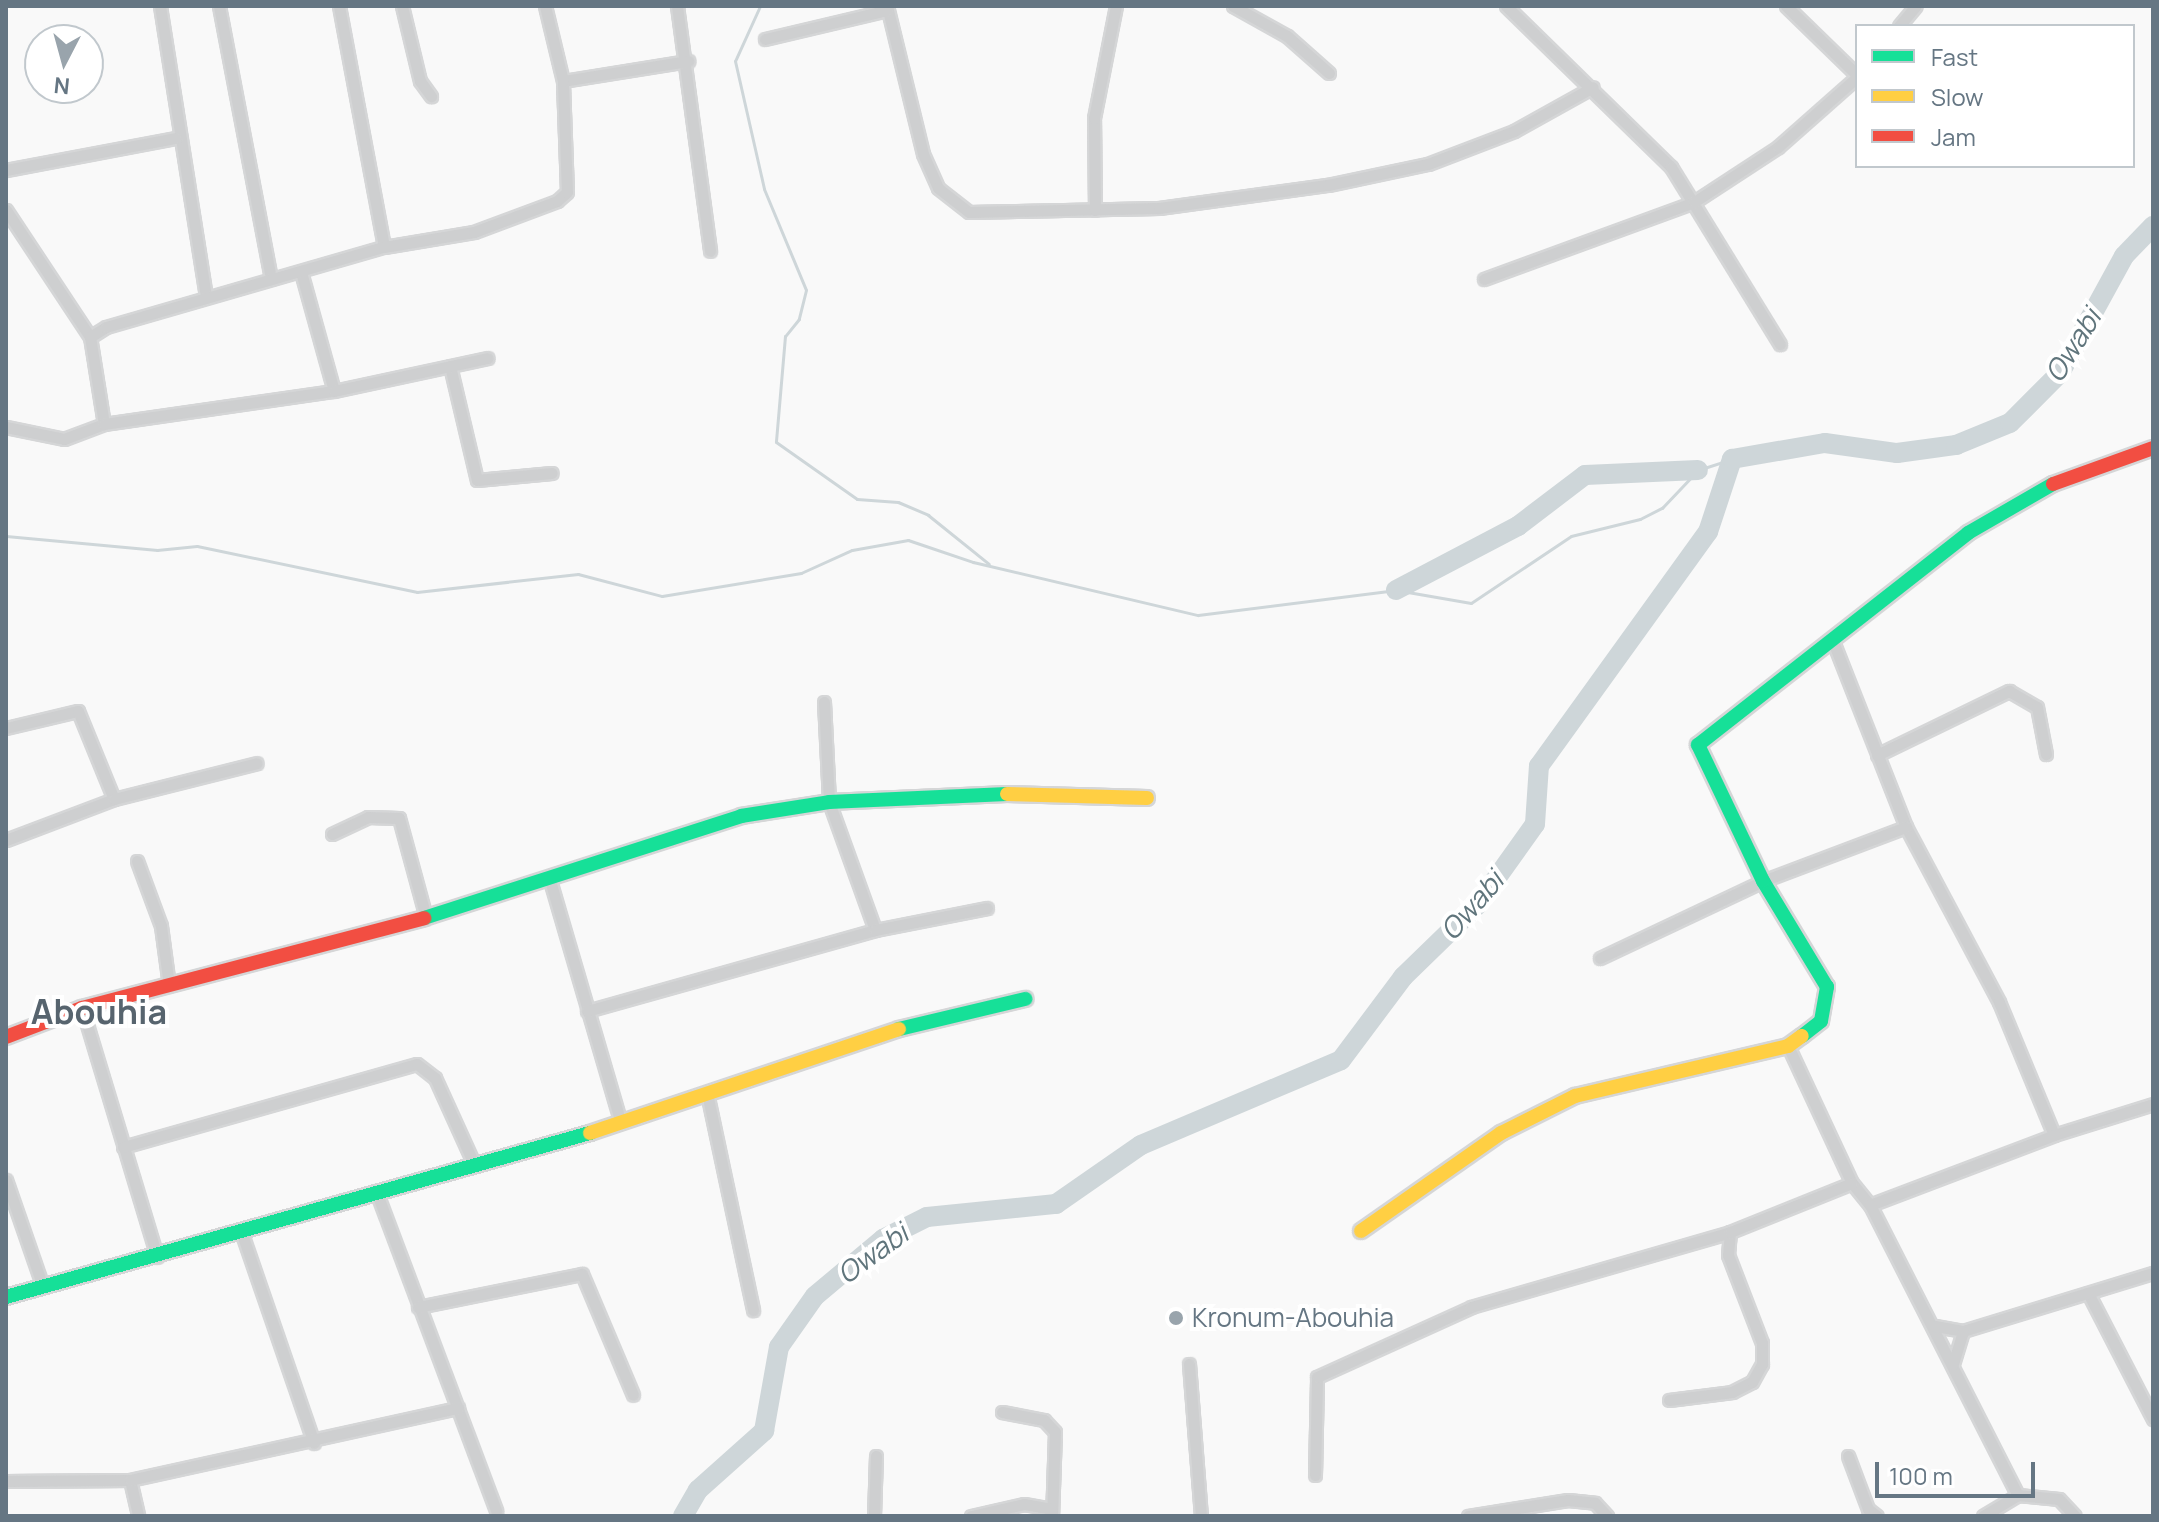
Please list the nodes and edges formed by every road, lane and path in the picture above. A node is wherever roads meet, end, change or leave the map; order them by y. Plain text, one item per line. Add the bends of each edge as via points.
1 (160, 6) edge
2 (219, 6) edge
3 (339, 6) edge
4 (402, 6) edge
5 (545, 6) edge
6 (677, 6) edge
7 (1116, 6) edge
8 (1233, 6) edge
9 (1506, 6) edge
10 (1786, 6) edge
11 (1916, 6) edge
12 (887, 8) edge
13 (1901, 24) edge
14 (765, 39) dead end
15 (688, 61) junction
16 (1329, 73) dead end
17 (1855, 74) edge
18 (1855, 78) edge
19 (563, 81) junction
20 (1593, 87) junction
21 (431, 96) dead end
22 (176, 138) junction
23 (6, 170) edge
24 (1694, 202) junction
25 (6, 210) edge
26 (1095, 210) junction
27 (384, 247) junction
28 (710, 251) dead end
29 (301, 272) junction
30 (271, 279) junction
31 (1484, 279) dead end
32 (206, 295) junction
33 (90, 337) junction
34 (1780, 344) dead end
35 (488, 358) dead end
36 (450, 366) junction
37 (334, 391) junction
38 (104, 424) junction
39 (6, 427) edge
40 (2153, 448) edge
41 (552, 473) dead end
42 (1832, 639) junction
43 (824, 702) dead end
44 (6, 728) edge
45 (2046, 754) dead end
46 (1877, 755) junction
47 (257, 763) dead end
48 (1147, 798) dead end
49 (114, 799) junction
50 (829, 802) junction
51 (1906, 827) junction
52 (332, 834) dead end
53 (6, 840) edge
54 (137, 861) dead end
55 (549, 877) junction
56 (1763, 881) junction
57 (987, 908) dead end
58 (425, 914) junction
59 (875, 930) junction
60 (1600, 958) dead end
61 (169, 985) junction
62 (1025, 999) dead end
63 (82, 1008) junction
64 (587, 1011) junction
65 (6, 1037) edge
66 (1788, 1046) junction
67 (707, 1093) junction
68 (2153, 1104) edge
69 (621, 1123) junction
70 (2054, 1135) junction
71 (123, 1147) junction
72 (474, 1164) junction
73 (6, 1180) edge
74 (1852, 1183) junction
75 (376, 1191) junction
76 (1870, 1205) junction
77 (1361, 1231) dead end
78 (1730, 1232) junction
79 (242, 1234) junction
80 (157, 1257) junction
81 (2153, 1273) edge
82 (43, 1287) junction
83 (2088, 1293) junction
84 (6, 1297) edge
85 (418, 1307) junction
86 (753, 1310) dead end
87 (1935, 1326) junction
88 (1963, 1331) junction
89 (1189, 1364) dead end
90 (1953, 1364) junction
91 (633, 1395) dead end
92 (1669, 1400) dead end
93 (458, 1408) junction
94 (1002, 1412) dead end
95 (2153, 1419) edge
96 (314, 1443) junction
97 (876, 1456) dead end
98 (1848, 1456) dead end
99 (1315, 1475) dead end
100 (130, 1480) junction
101 (6, 1481) edge
102 (2018, 1495) junction
103 (496, 1511) dead end
104 (1052, 1513) edge
105 (138, 1516) edge
106 (874, 1516) edge
107 (971, 1516) edge
108 (1201, 1516) edge
109 (1468, 1516) edge
110 (1607, 1516) edge
111 (1877, 1516) edge
112 (1983, 1516) edge
113 (2075, 1516) edge

1 - 22 street
2 - 30 street
3 - 27 street
4 - 21 street via 420,81
5 - 19 street
6 - 15 street
7 - 26 street via 1094,118
8 - 16 street via 1287,36
9 - 20 street
10 - 17 street
11 - 13 street
12 - 14 street
12 - 26 street via 923,154 952,204 969,212
15 - 19 street
15 - 28 street
18 - 24 street via 1778,147
19 - 27 street via 567,192 557,201 474,232
20 - 24 street via 1671,167
20 - 26 street via 1514,131 1428,164 1328,185
22 - 23 street
22 - 32 street
24 - 31 street
24 - 34 street
25 - 33 street
27 - 29 street
29 - 30 street
29 - 37 street
30 - 32 street
32 - 33 street
33 - 38 street
35 - 36 street
36 - 37 street
36 - 41 street via 477,480
37 - 38 street
38 - 39 street via 64,439
40 - 42 street via 2077,470 1968,533
42 - 46 street
42 - 56 street via 1698,745
43 - 50 street
44 - 49 street via 78,711
45 - 46 street via 2037,707 2009,691
46 - 51 street
47 - 49 street
48 - 50 street via 1001,794
49 - 53 street
50 - 55 street via 741,816
50 - 59 street
51 - 56 street
51 - 70 street via 1999,1002
52 - 58 street via 368,817 399,818
54 - 61 street via 161,926
55 - 58 street
55 - 64 street
56 - 60 street
56 - 66 street via 1827,987 1821,1021
57 - 59 street
58 - 61 street via 366,937
59 - 64 street
61 - 63 street
62 - 67 street via 843,1043
63 - 65 street
63 - 71 street
64 - 69 street
66 - 74 street
66 - 77 street via 1575,1096 1501,1133
67 - 69 street
67 - 86 street
68 - 70 street
69 - 72 street
70 - 76 street
71 - 72 street via 417,1064 435,1078
71 - 80 street
72 - 75 street
73 - 82 street
74 - 76 street
74 - 78 street
75 - 79 street
75 - 85 street
76 - 87 street
78 - 92 street via 1728,1255 1762,1343 1762,1364 1752,1382 1732,1392
78 - 99 street via 1471,1307 1317,1377
79 - 80 street
79 - 96 street
80 - 82 street
81 - 83 street
82 - 84 street
83 - 88 street
83 - 95 street
85 - 91 street via 582,1274
85 - 93 street
87 - 88 street
87 - 90 street
88 - 90 street
89 - 108 street
90 - 102 street
93 - 96 street
93 - 103 street
94 - 104 street via 1053,1427
96 - 100 street
97 - 106 street
98 - 111 street via 1868,1509
100 - 101 street
100 - 105 street
102 - 112 street
102 - 113 street via 2059,1499
104 - 107 street via 1024,1504
109 - 110 street via 1568,1500 1595,1503

